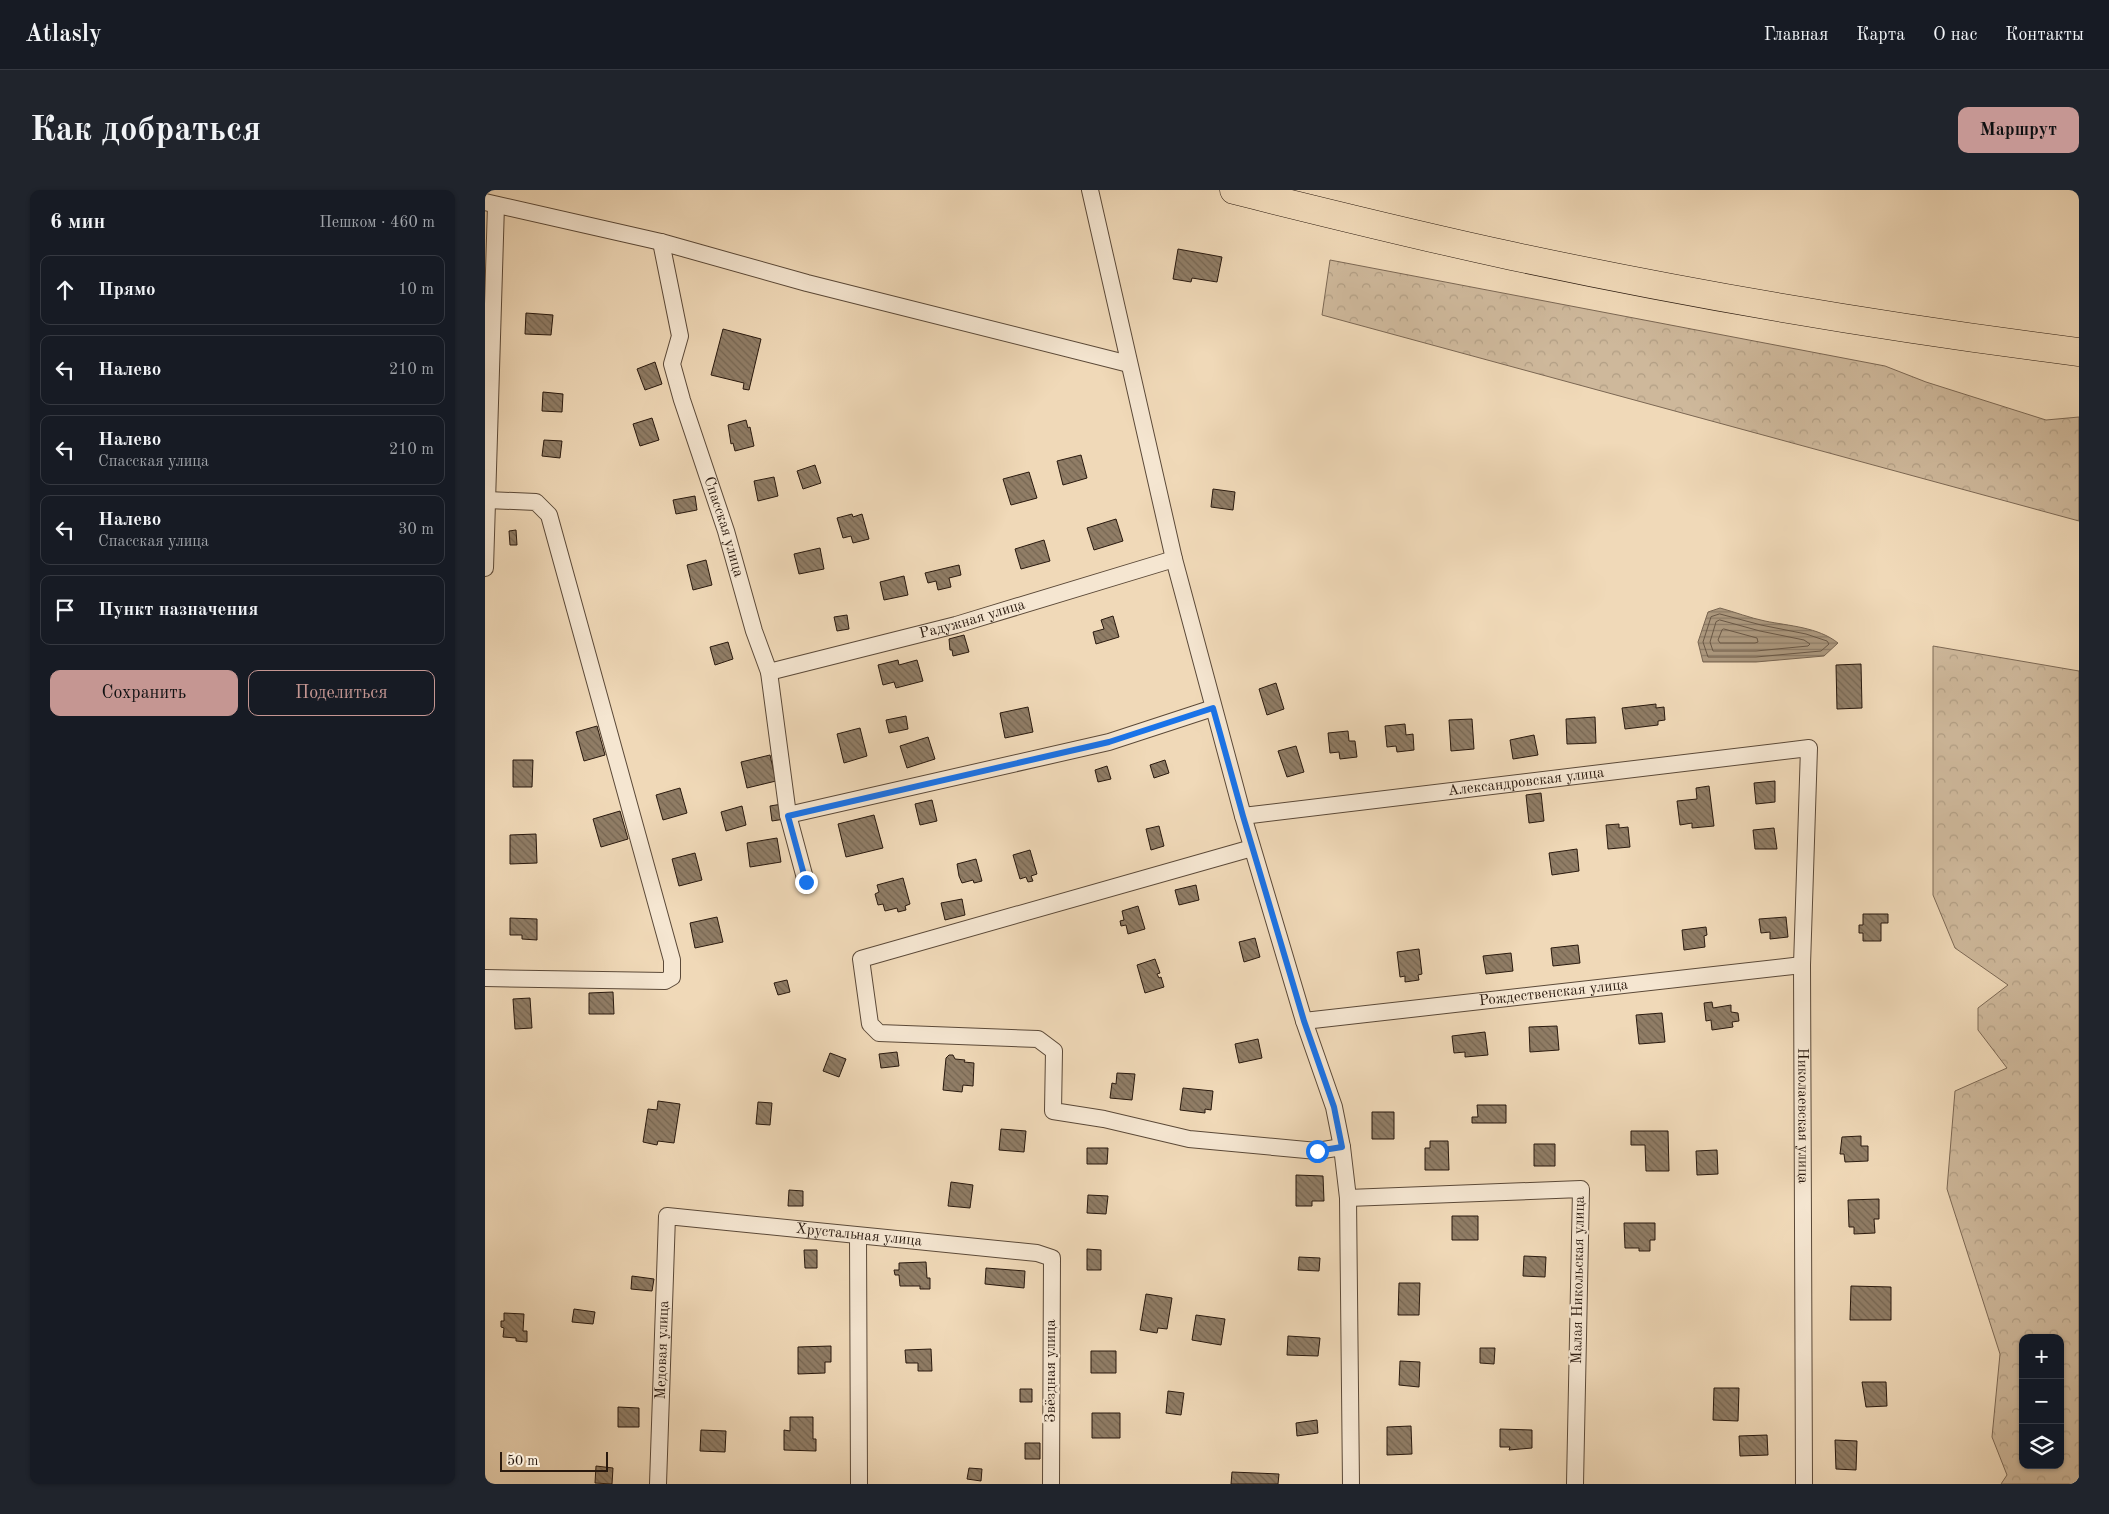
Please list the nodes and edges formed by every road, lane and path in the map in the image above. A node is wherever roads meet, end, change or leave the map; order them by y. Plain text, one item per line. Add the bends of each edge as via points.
1 (1090, 190) edge
2 (1234, 190) edge
3 (490, 204) edge
4 (661, 242) junction
5 (2079, 352) edge
6 (1129, 364) junction
7 (487, 500) junction
8 (1174, 559) junction
9 (485, 568) edge
10 (769, 672) junction
11 (1213, 708) junction
12 (1809, 748) joint
13 (788, 816) junction
14 (1243, 816) junction
15 (1252, 848) junction
16 (806, 882) dead end
17 (1802, 965) junction
18 (485, 978) edge
19 (1304, 1021) junction
20 (1342, 1147) junction
21 (1348, 1198) junction
22 (667, 1216) joint
23 (858, 1236) junction
24 (1052, 1258) joint
25 (661, 1484) edge
26 (859, 1484) edge
27 (1051, 1484) edge
28 (1351, 1484) edge
29 (1575, 1484) edge
30 (1804, 1484) edge

1 - 6 street
2 - 5 highway via 1512,256 1625,279 1873,324
3 - 4 street
3 - 7 street
4 - 6 street
4 - 10 street, Спасская улица via 680,336 672,364 726,531 753,631
6 - 8 street
7 - 9 street
7 - 18 street via 536,502 549,515 672,960 672,977 665,981
8 - 10 street, Радужная улица via 956,625
8 - 11 street
10 - 13 street, Спасская улица
11 - 13 street via 1109,742
11 - 14 street
12 - 14 street, Александровская улица
12 - 17 street, Николаевская улица
13 - 16 street, Спасская улица
14 - 15 street
15 - 19 street
15 - 20 street via 861,959 870,1024 879,1033 1038,1039 1054,1050 1053,1111 1189,1139 1317,1151
17 - 19 street, Рождественская улица
17 - 30 street, Николаевская улица
19 - 20 street via 1334,1107
20 - 21 street
21 - 28 street
21 - 29 street, Малая Никольская улица via 1581,1189
22 - 23 street, Хрустальная улица
22 - 25 street, Медовая улица
23 - 24 street, Хрустальная улица via 1037,1253
23 - 26 street
24 - 27 street, Звёздная улица

